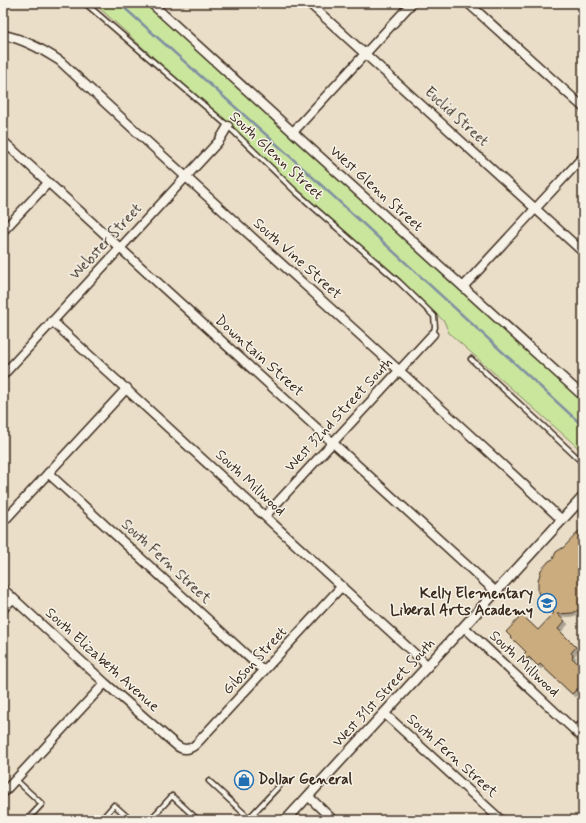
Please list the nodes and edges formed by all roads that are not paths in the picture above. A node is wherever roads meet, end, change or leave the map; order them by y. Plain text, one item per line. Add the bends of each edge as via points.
1 (85, 3) edge
2 (151, 3) edge
3 (309, 3) edge
4 (412, 3) edge
5 (468, 3) edge
6 (3, 35) edge
7 (365, 54) junction
8 (583, 107) edge
9 (228, 126) junction
10 (293, 132) junction
11 (3, 141) edge
12 (583, 157) edge
13 (186, 176) junction
14 (48, 183) junction
15 (536, 208) junction
16 (3, 231) edge
17 (120, 248) junction
18 (583, 252) edge
19 (463, 287) junction
20 (52, 321) junction
21 (433, 334) joint
22 (471, 359) dead end
23 (399, 370) junction
24 (3, 375) edge
25 (127, 388) junction
26 (583, 396) edge
27 (334, 442) junction
28 (583, 463) edge
29 (48, 473) junction
30 (583, 496) edge
31 (265, 516) junction
32 (4, 519) edge
33 (562, 520) junction
34 (342, 586) junction
35 (3, 588) edge
36 (496, 592) junction
37 (13, 598) junction
38 (3, 609) edge
39 (464, 627) junction
40 (428, 666) junction
41 (264, 671) junction
42 (105, 683) junction
43 (384, 713) junction
44 (583, 724) edge
45 (576, 731) junction
46 (583, 738) edge
47 (185, 749) joint
48 (16, 780) junction
49 (209, 781) dead end
50 (280, 785) dead end
51 (3, 793) edge
52 (308, 796) junction
53 (250, 819) edge
54 (27, 820) edge
55 (101, 820) edge
56 (131, 820) edge
57 (150, 820) edge
58 (198, 820) edge
59 (286, 820) edge
60 (333, 820) edge
61 (501, 820) edge

1 - 9 lane, South Glenn Street
2 - 10 street, West Glenn Street
3 - 7 street, Euclid Street
4 - 7 street
5 - 8 street
6 - 13 street, South Vine Street via 38,48 60,61
7 - 10 street
7 - 15 street, Euclid Street
9 - 13 street, Webster Street via 219,140
9 - 21 lane, South Glenn Street via 296,192 434,316 436,327
10 - 19 street, West Glenn Street
11 - 14 street, Downtain Street
12 - 15 street
13 - 17 street, Webster Street
13 - 23 street, South Vine Street
14 - 16 street
14 - 17 street, Downtain Street
15 - 18 street, Euclid Street
15 - 19 street
17 - 20 street, Webster Street
17 - 27 street, Downtain Street
19 - 26 street, West Glenn Street
20 - 24 street, Webster Street
20 - 25 street, South Millwood
21 - 23 street, West 32nd Street South
22 - 28 lane
23 - 27 street, West 32nd Street South
23 - 33 street, South Vine Street
25 - 29 street
25 - 31 street, South Millwood
27 - 31 street, West 32nd Street South
27 - 36 street, Downtain Street
29 - 32 street
29 - 41 street, South Fern Street
30 - 33 street, West 31st Street South
31 - 34 street, South Millwood
33 - 36 street, West 31st Street South
34 - 40 street, South Millwood
34 - 41 street, Gibson Street
35 - 37 street, South Elizabeth Avenue
36 - 39 street, West 31st Street South
37 - 38 street
37 - 42 street, South Elizabeth Avenue
39 - 40 street, West 31st Street South
39 - 45 street, South Millwood
40 - 43 street, West 31st Street South
41 - 47 street, Gibson Street via 194,746
42 - 47 street, South Elizabeth Avenue via 178,748
42 - 48 street
43 - 52 street, West 31st Street South
43 - 61 street, South Fern Street
44 - 45 street
45 - 46 street, South Millwood
48 - 51 street
48 - 54 lane via 42,804
49 - 53 lane
50 - 53 lane
52 - 59 street, West 31st Street South
52 - 60 street
55 - 56 lane via 114,805
57 - 58 lane via 172,796

